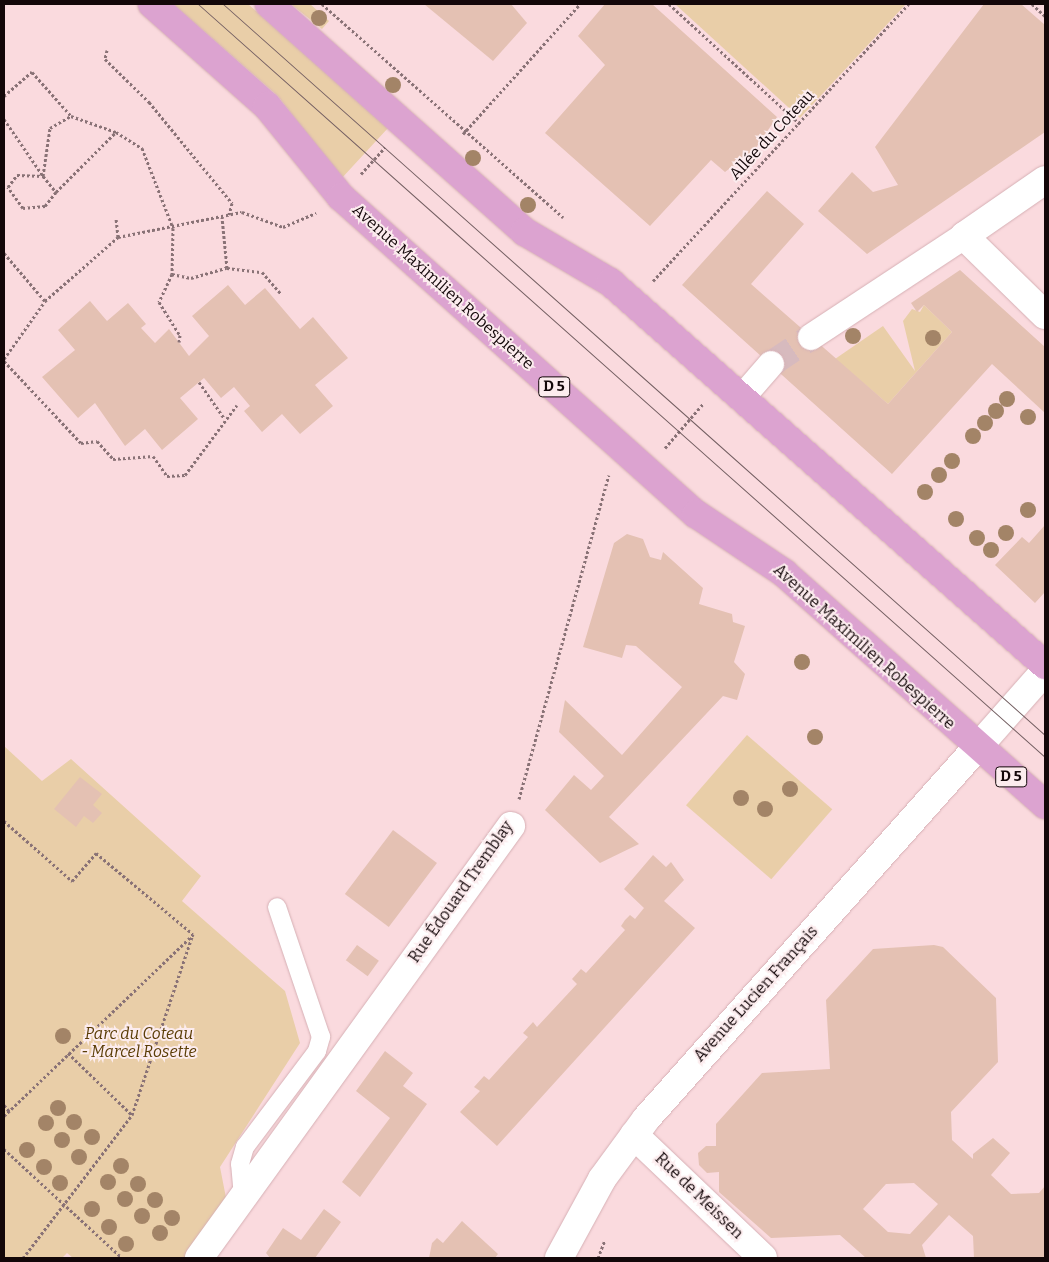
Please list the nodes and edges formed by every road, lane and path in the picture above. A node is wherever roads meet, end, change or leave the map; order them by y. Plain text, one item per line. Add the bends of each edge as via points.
1 (152, 4) edge
2 (268, 4) edge
3 (580, 4) edge
4 (669, 4) edge
5 (909, 4) edge
6 (1032, 4) edge
7 (1045, 16) edge
8 (107, 50) dead end
9 (4, 96) edge
10 (72, 116) junction
11 (4, 119) edge
12 (404, 124) junction
13 (800, 124) junction
14 (116, 132) junction
15 (442, 159) junction
16 (43, 176) junction
17 (1045, 180) edge
18 (56, 192) junction
19 (341, 197) junction
20 (229, 215) junction
21 (222, 217) junction
22 (116, 218) dead end
23 (283, 227) dead end
24 (173, 228) junction
25 (964, 236) junction
26 (118, 237) junction
27 (4, 253) edge
28 (227, 268) junction
29 (172, 274) junction
30 (651, 283) dead end
31 (281, 294) dead end
32 (45, 301) junction
33 (1045, 315) edge
34 (811, 337) tunnel mouth
35 (179, 342) dead end
36 (4, 359) edge
37 (771, 364) tunnel mouth
38 (199, 382) dead end
39 (752, 386) dead end
40 (699, 395) dead end
41 (237, 405) dead end
42 (224, 418) junction
43 (614, 442) junction
44 (646, 469) junction
45 (1045, 665) edge
46 (1045, 671) edge
47 (977, 748) junction
48 (1045, 805) edge
49 (4, 822) edge
50 (511, 826) joint
51 (277, 907) dead end
52 (193, 934) junction
53 (68, 1053) junction
54 (4, 1105) edge
55 (9, 1111) junction
56 (132, 1115) junction
57 (4, 1116) edge
58 (634, 1135) junction
59 (4, 1151) edge
60 (243, 1197) junction
61 (66, 1206) junction
62 (23, 1258) edge
63 (122, 1258) edge
64 (199, 1258) edge
65 (559, 1258) edge
66 (763, 1258) edge

1 - 19 main road, Avenue Maximilien Robespierre / D 5 via 267,106
2 - 12 main road
3 - 15 path
4 - 13 path
5 - 13 path, Allée du Coteau
6 - 7 path
8 - 20 path via 105,59 149,102 232,203
9 - 10 path via 32,72
10 - 14 path
10 - 16 path via 50,128
11 - 16 path
12 - 15 main road
12 - 19 path
13 - 30 path, Allée du Coteau
14 - 18 path
14 - 24 path via 142,148
15 - 45 main road via 525,232 610,282
16 - 18 path
16 - 18 path via 17,174 8,187 23,208 46,206
17 - 25 street
19 - 43 main road, Avenue Maximilien Robespierre / D 5
20 - 21 path
20 - 23 path via 242,212
21 - 24 path
21 - 28 path
22 - 26 path
24 - 26 path
24 - 29 path
25 - 33 street
25 - 34 street
26 - 32 path
27 - 32 path
28 - 29 path via 191,278
28 - 31 path via 262,272
29 - 35 path via 159,302 180,335
32 - 36 path
36 - 42 path via 81,443 97,441 113,459 153,456 167,476 185,475
37 - 39 street
38 - 42 path
40 - 44 path via 706,401
41 - 42 path
43 - 44 main road, Avenue Maximilien Robespierre / D 5
43 - 50 path, Rue Édouard Tremblay
44 - 47 main road, Avenue Maximilien Robespierre / D 5 via 696,514 784,573
46 - 47 street, Avenue Lucien Français
47 - 48 main road, D 5
47 - 58 street, Avenue Lucien Français
49 - 52 path via 72,881 96,854
50 - 60 street, Rue Édouard Tremblay
51 - 60 lane via 320,1037 318,1051 245,1147 240,1164
52 - 53 path
52 - 56 path
53 - 55 path
53 - 56 path
54 - 55 path
55 - 57 path
56 - 61 path
58 - 65 street, Avenue Lucien Français via 602,1179
58 - 66 street, Rue de Meissen
59 - 61 path
60 - 64 street, Rue Édouard Tremblay
61 - 62 path
61 - 63 path

